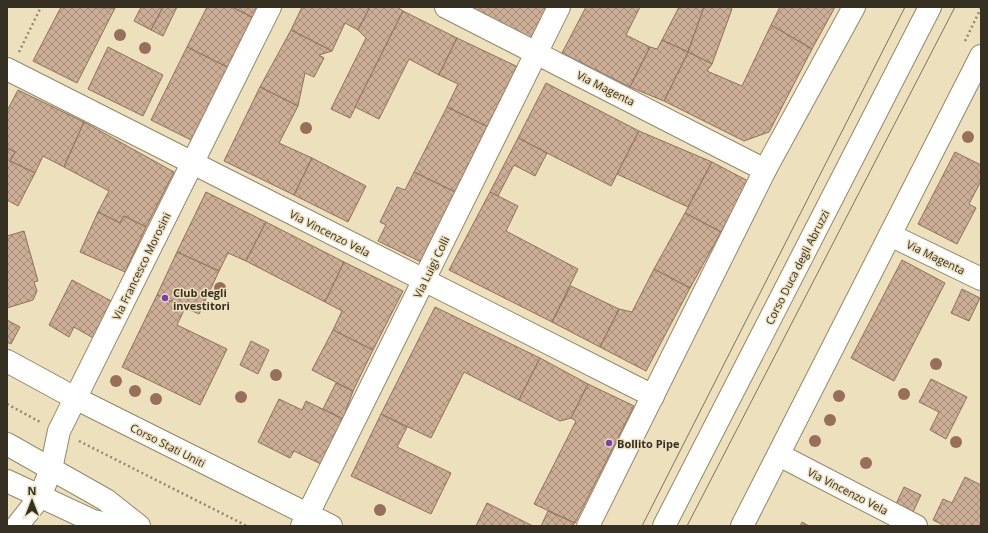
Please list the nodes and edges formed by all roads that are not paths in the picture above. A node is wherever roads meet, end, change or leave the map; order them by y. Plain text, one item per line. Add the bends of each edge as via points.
1 (270, 7) edge
2 (446, 7) edge
3 (560, 7) edge
4 (854, 7) edge
5 (930, 7) edge
6 (537, 53) junction
7 (981, 56) edge
8 (8, 69) edge
9 (192, 162) junction
10 (765, 170) junction
11 (890, 235) junction
12 (981, 279) edge
13 (424, 280) junction
14 (7, 361) edge
15 (653, 396) junction
16 (75, 398) junction
17 (7, 444) edge
18 (779, 456) junction
19 (51, 469) junction
20 (7, 481) edge
21 (40, 497) junction
22 (305, 520) edge
23 (17, 526) edge
24 (119, 526) edge
25 (139, 526) edge
26 (331, 526) edge
27 (588, 526) edge
28 (664, 526) edge
29 (742, 526) edge
30 (916, 526) edge

1 - 9 street, Via Francesco Morosini
2 - 6 street, Via Magenta
3 - 6 street, Via Luigi Colli
4 - 10 street
5 - 28 street, Corso Duca degli Abruzzi
6 - 10 street, Via Magenta
6 - 13 street, Via Luigi Colli
7 - 11 street
8 - 9 street, Via Vincenzo Vela
9 - 13 street, Via Vincenzo Vela
9 - 16 street, Via Francesco Morosini
10 - 15 street
11 - 12 street, Via Magenta
11 - 18 street
13 - 15 street, Via Vincenzo Vela
13 - 22 street, Via Luigi Colli
14 - 16 street, Corso Stati Uniti
15 - 27 street
16 - 19 street, Via Francesco Morosini via 59,431
16 - 22 street, Corso Stati Uniti
17 - 19 street
18 - 29 street
18 - 30 street, Via Vincenzo Vela
19 - 21 street, Via Francesco Morosini
19 - 25 street via 106,500
20 - 21 street
21 - 23 street, Via Francesco Morosini
21 - 24 street via 93,521
22 - 26 street, Corso Stati Uniti

